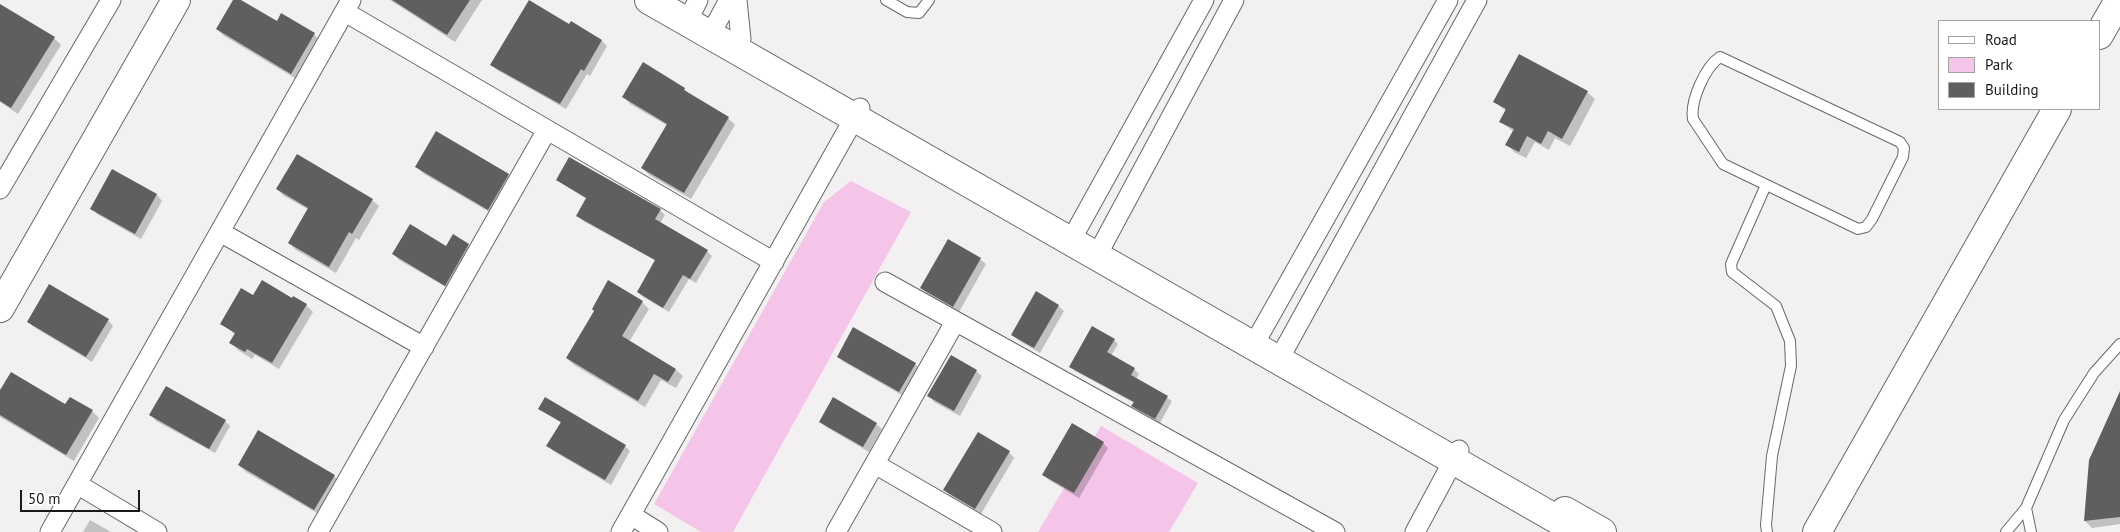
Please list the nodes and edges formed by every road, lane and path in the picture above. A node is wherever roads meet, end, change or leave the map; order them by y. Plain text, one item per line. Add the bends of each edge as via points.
1 (111, 0) edge
2 (176, 0) edge
3 (649, 0) edge
4 (729, 0) edge
5 (737, 0) edge
6 (886, 0) edge
7 (929, 0) edge
8 (1204, 0) edge
9 (1234, 0) edge
10 (1448, 0) edge
11 (1477, 0) edge
12 (2119, 0) edge
13 (348, 6) edge
14 (688, 8) edge
15 (713, 30) junction
16 (2100, 33) edge
17 (741, 39) junction
18 (2056, 110) edge
19 (858, 113) junction
20 (547, 130) junction
21 (1766, 185) junction
22 (0, 189) edge
23 (220, 232) junction
24 (1073, 236) junction
25 (1099, 251) junction
26 (774, 262) junction
27 (885, 282) dead end
28 (0, 308) edge
29 (955, 322) junction
30 (1256, 341) junction
31 (2120, 344) edge
32 (424, 347) junction
33 (1281, 355) junction
34 (1457, 455) junction
35 (875, 464) junction
36 (77, 484) junction
37 (2026, 508) junction
38 (631, 515) junction
39 (1565, 524) edge
40 (50, 532) edge
41 (157, 532) edge
42 (318, 532) edge
43 (621, 532) edge
44 (658, 532) edge
45 (836, 532) edge
46 (992, 532) edge
47 (1335, 532) edge
48 (1415, 532) edge
49 (1602, 532) edge
50 (1767, 532) edge
51 (1816, 532) edge
52 (2006, 532) edge
53 (2031, 532) edge

1 - 22 street
2 - 28 street
3 - 14 street
4 - 15 street
5 - 17 street
6 - 7 lane via 913,14 919,13
8 - 24 street
9 - 25 street
10 - 30 street
11 - 33 street
12 - 16 street
13 - 20 street
13 - 23 street
14 - 15 street
15 - 17 street
15 - 19 street
17 - 19 street
18 - 51 street
19 - 24 street
19 - 26 street
20 - 26 street
20 - 32 street
21 - 21 lane via 1723,164 1693,118 1694,100 1712,62 1720,57 1900,142 1904,148 1903,157 1866,227 1858,229
21 - 50 lane via 1731,264 1732,272 1776,306 1790,341 1791,366 1772,456
23 - 32 street
23 - 36 street
24 - 25 street
25 - 30 street
26 - 38 street
27 - 29 street
29 - 35 street
29 - 47 street
30 - 33 street
31 - 37 lane via 2094,373 2064,420
32 - 42 street
33 - 34 street
34 - 39 street
34 - 48 street
35 - 45 street
35 - 46 street
36 - 40 street
36 - 41 street
37 - 52 lane
37 - 53 lane
38 - 43 street
38 - 44 street
39 - 49 street

